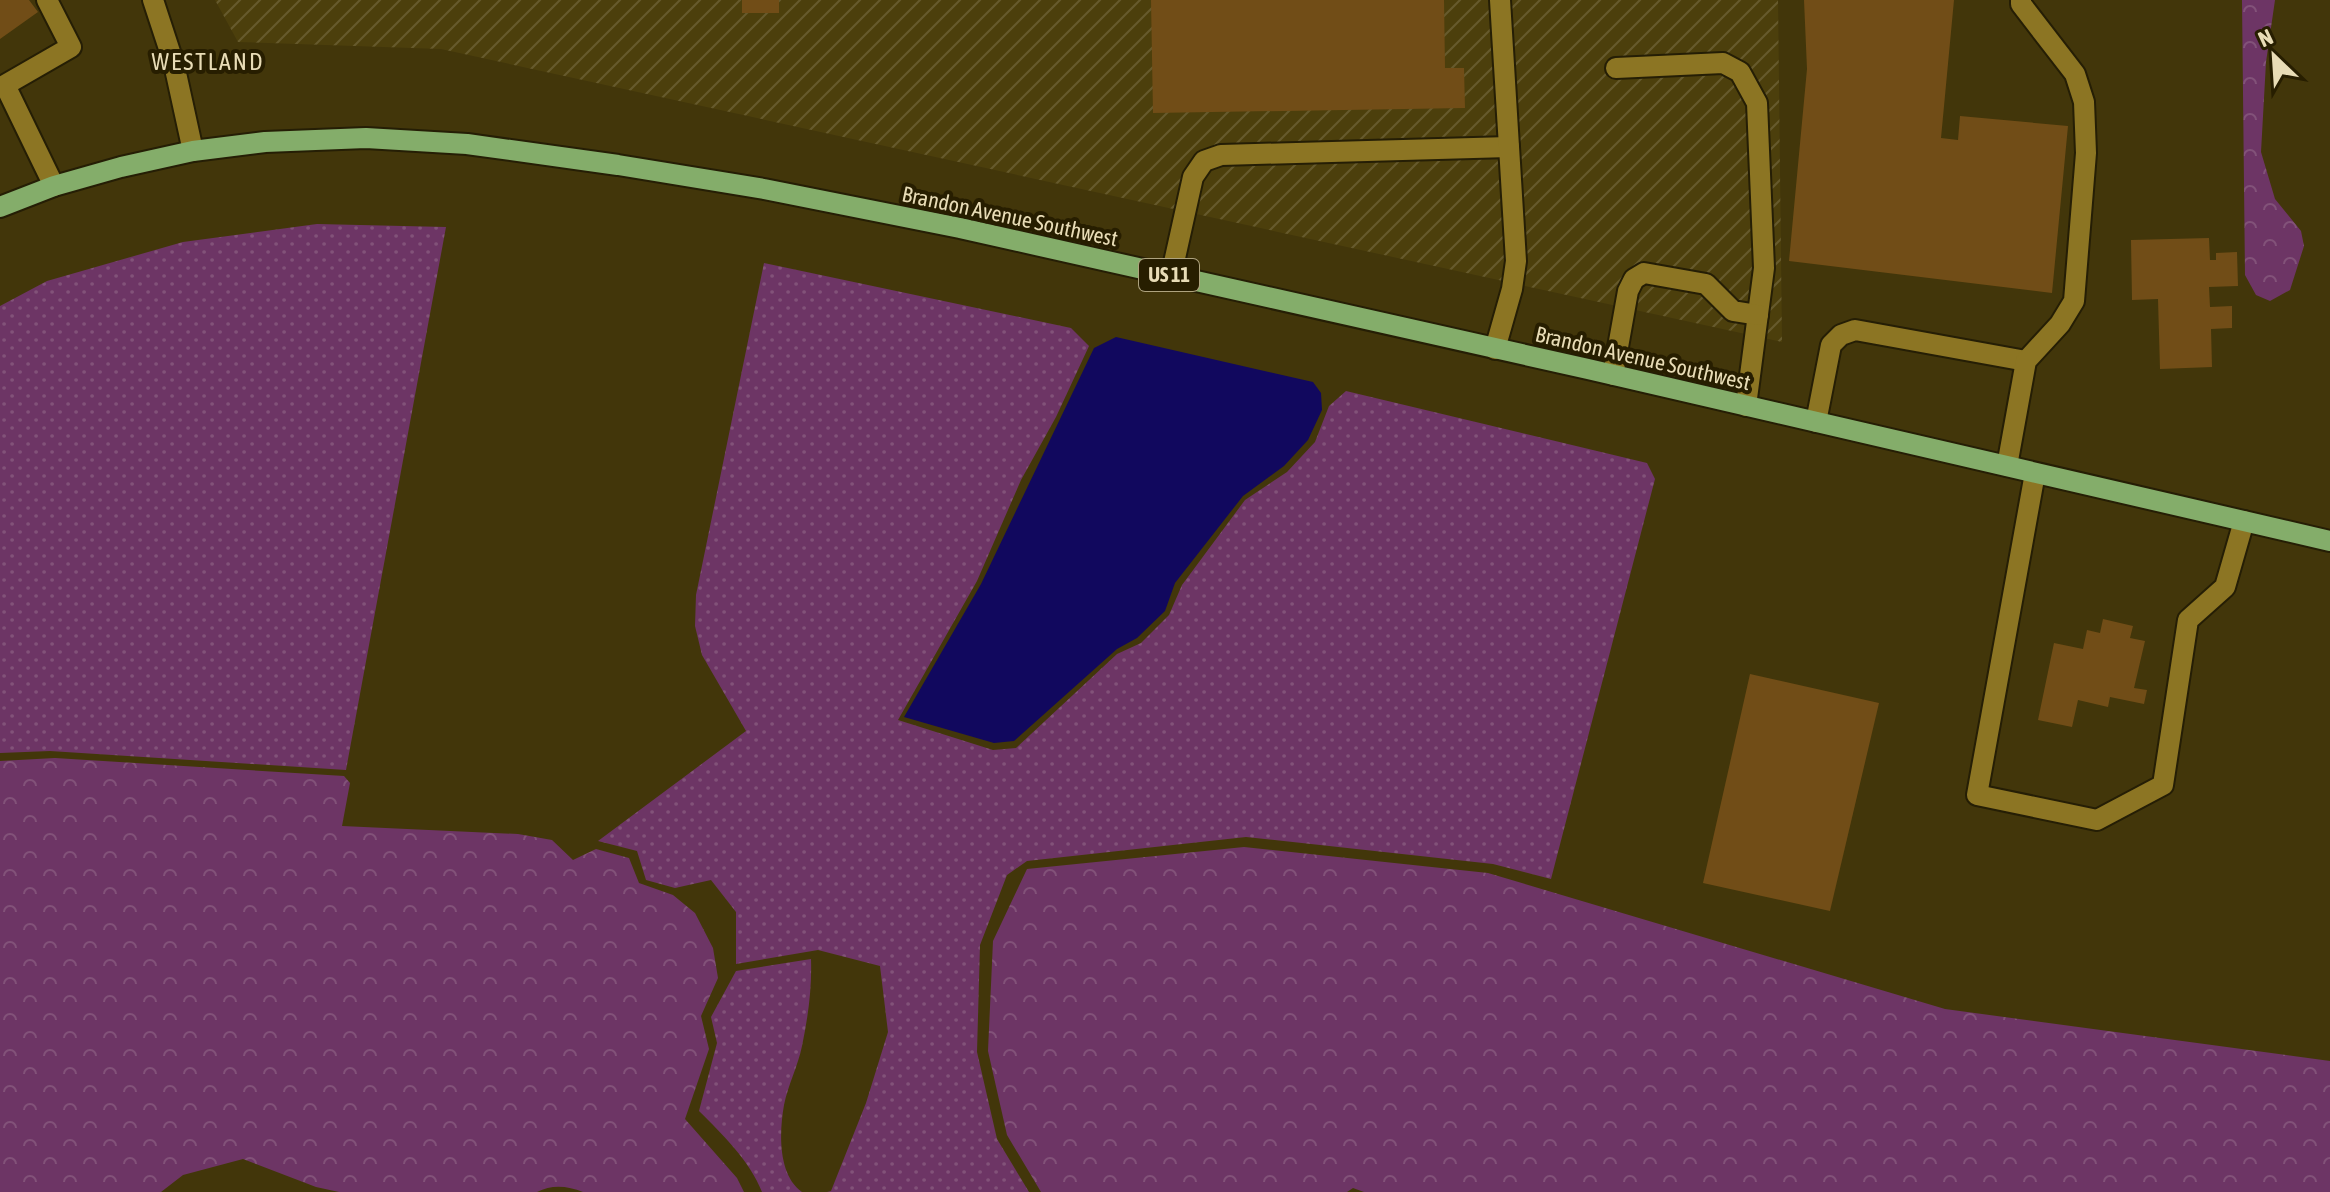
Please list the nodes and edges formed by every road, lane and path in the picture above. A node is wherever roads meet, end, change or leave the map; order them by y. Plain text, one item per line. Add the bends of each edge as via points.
1 (47, 0) edge
2 (153, 0) edge
3 (1500, 0) edge
4 (2021, 0) edge
5 (1616, 68) dead end
6 (2, 85) edge
7 (1509, 147) junction
8 (193, 151) junction
9 (54, 186) junction
10 (0, 207) edge
11 (1171, 276) junction
12 (1758, 315) junction
13 (1495, 349) junction
14 (2026, 361) junction
15 (1613, 375) junction
16 (1746, 406) junction
17 (1816, 422) junction
18 (2007, 466) junction
19 (2035, 473) junction
20 (2244, 521) junction
21 (2330, 541) edge

1 - 6 lane via 71,47
2 - 8 lane
3 - 7 lane
4 - 14 lane via 2075,74 2084,102 2086,153 2074,301
5 - 12 lane via 1723,63 1740,72 1757,103 1764,268
6 - 9 lane
7 - 11 lane via 1221,155 1204,161 1193,177
7 - 13 lane via 1516,261
8 - 9 main road, Brandon Avenue Southwest / US 11
8 - 11 main road, Brandon Avenue Southwest / US 11 via 366,138 467,144 779,192
9 - 10 main road, Brandon Avenue Southwest / US 11
11 - 13 main road, Brandon Avenue Southwest / US 11
12 - 15 lane via 1733,311 1706,284 1644,273 1628,291
12 - 16 lane
13 - 15 main road, Brandon Avenue Southwest / US 11
14 - 17 lane via 1855,330 1831,345
14 - 18 lane
15 - 16 main road, Brandon Avenue Southwest / US 11
16 - 17 main road, Brandon Avenue Southwest / US 11
17 - 18 main road, Brandon Avenue Southwest / US 11
18 - 19 main road, Brandon Avenue Southwest / US 11
19 - 20 main road, Brandon Avenue Southwest / US 11
19 - 20 lane via 1977,795 2097,820 2163,785 2188,620 2225,587
20 - 21 main road, Brandon Avenue Southwest / US 11

